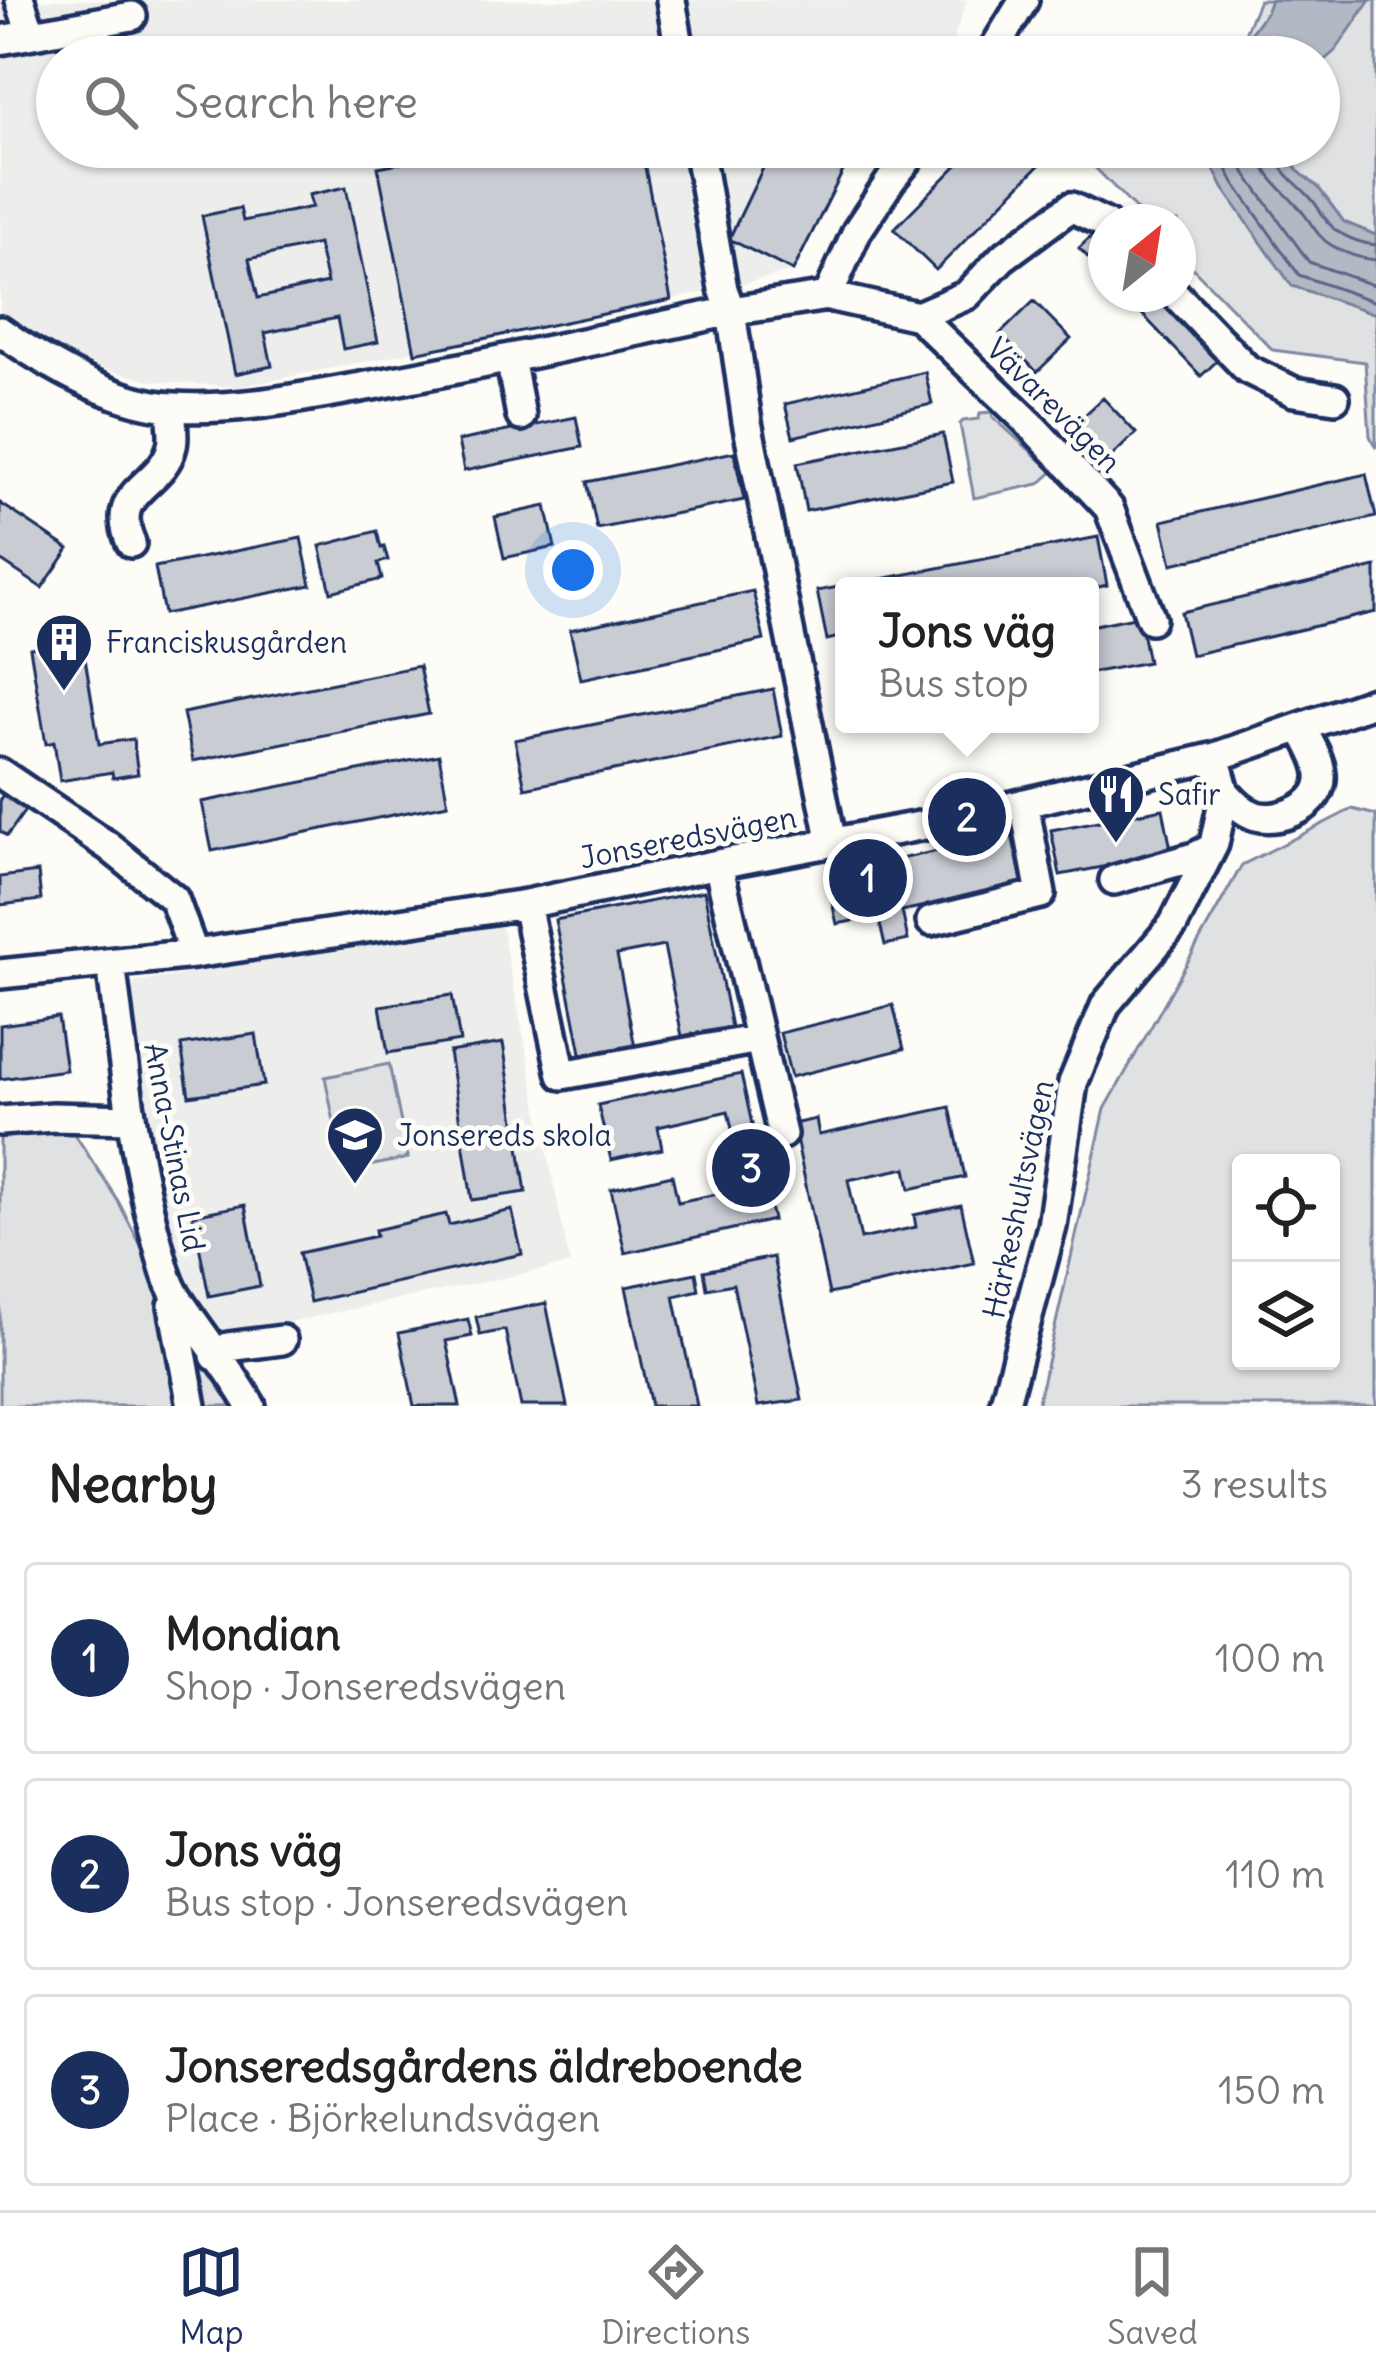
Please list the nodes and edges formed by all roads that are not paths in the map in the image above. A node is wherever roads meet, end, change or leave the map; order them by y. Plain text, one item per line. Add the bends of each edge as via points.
1 (20, 0) edge
2 (671, 0) edge
3 (1024, 0) edge
4 (132, 16) dead end
5 (31, 34) junction
6 (677, 36) edge
7 (1002, 36) edge
8 (0, 40) edge
9 (702, 168) edge
10 (901, 168) edge
11 (1088, 215) edge
12 (828, 296) junction
13 (731, 311) junction
14 (1192, 312) edge
15 (918, 316) junction
16 (0, 331) edge
17 (510, 358) junction
18 (1334, 398) dead end
19 (171, 408) junction
20 (521, 416) dead end
21 (131, 543) dead end
22 (1151, 619) dead end
23 (1376, 701) edge
24 (1302, 729) junction
25 (1214, 758) junction
26 (0, 772) edge
27 (1225, 792) junction
28 (1024, 803) junction
29 (832, 843) junction
30 (1212, 848) junction
31 (718, 864) junction
32 (1114, 880) dead end
33 (526, 904) junction
34 (931, 921) dead end
35 (194, 954) junction
36 (111, 964) junction
37 (0, 974) edge
38 (759, 1040) junction
39 (131, 1119) junction
40 (0, 1120) edge
41 (782, 1134) dead end
42 (180, 1302) junction
43 (283, 1340) dead end
44 (215, 1356) junction
45 (192, 1406) edge
46 (251, 1406) edge
47 (1004, 1406) edge

1 - 5 street
2 - 6 street
3 - 7 street
4 - 5 street
5 - 8 street
9 - 13 street
10 - 12 street via 857,231
11 - 15 street via 1071,207 967,295
12 - 13 street
12 - 15 street
13 - 17 street
13 - 29 street
14 - 18 street via 1247,369 1294,392
15 - 22 street, Vävarevägen via 1109,508
16 - 19 street via 118,395
17 - 19 street via 259,405
17 - 20 street
19 - 21 street via 172,446 124,511
23 - 24 street, Jonseredsvägen
24 - 25 street, Jonseredsvägen
24 - 27 street via 1322,782 1306,804 1269,819 1250,815
25 - 27 street
25 - 28 street, Jonseredsvägen
26 - 35 street via 174,898
27 - 30 street, Härkeshultsvägen
28 - 29 street, Jonseredsvägen
28 - 34 street via 1041,894
29 - 31 street, Jonseredsvägen
30 - 32 street
30 - 47 street, Härkeshultsvägen via 1173,925 1106,1004 1073,1083 1052,1226
31 - 33 street, Jonseredsvägen
31 - 38 street
33 - 35 street, Jonseredsvägen
33 - 38 street via 562,1075
35 - 36 street, Jonseredsvägen
36 - 37 street, Jonseredsvägen
36 - 39 street, Anna-Stinas Lid
38 - 41 street
39 - 40 street
39 - 42 street, Anna-Stinas Lid via 149,1214
42 - 44 street
42 - 45 street, Anna-Stinas Lid via 173,1306
43 - 44 street
44 - 46 street

